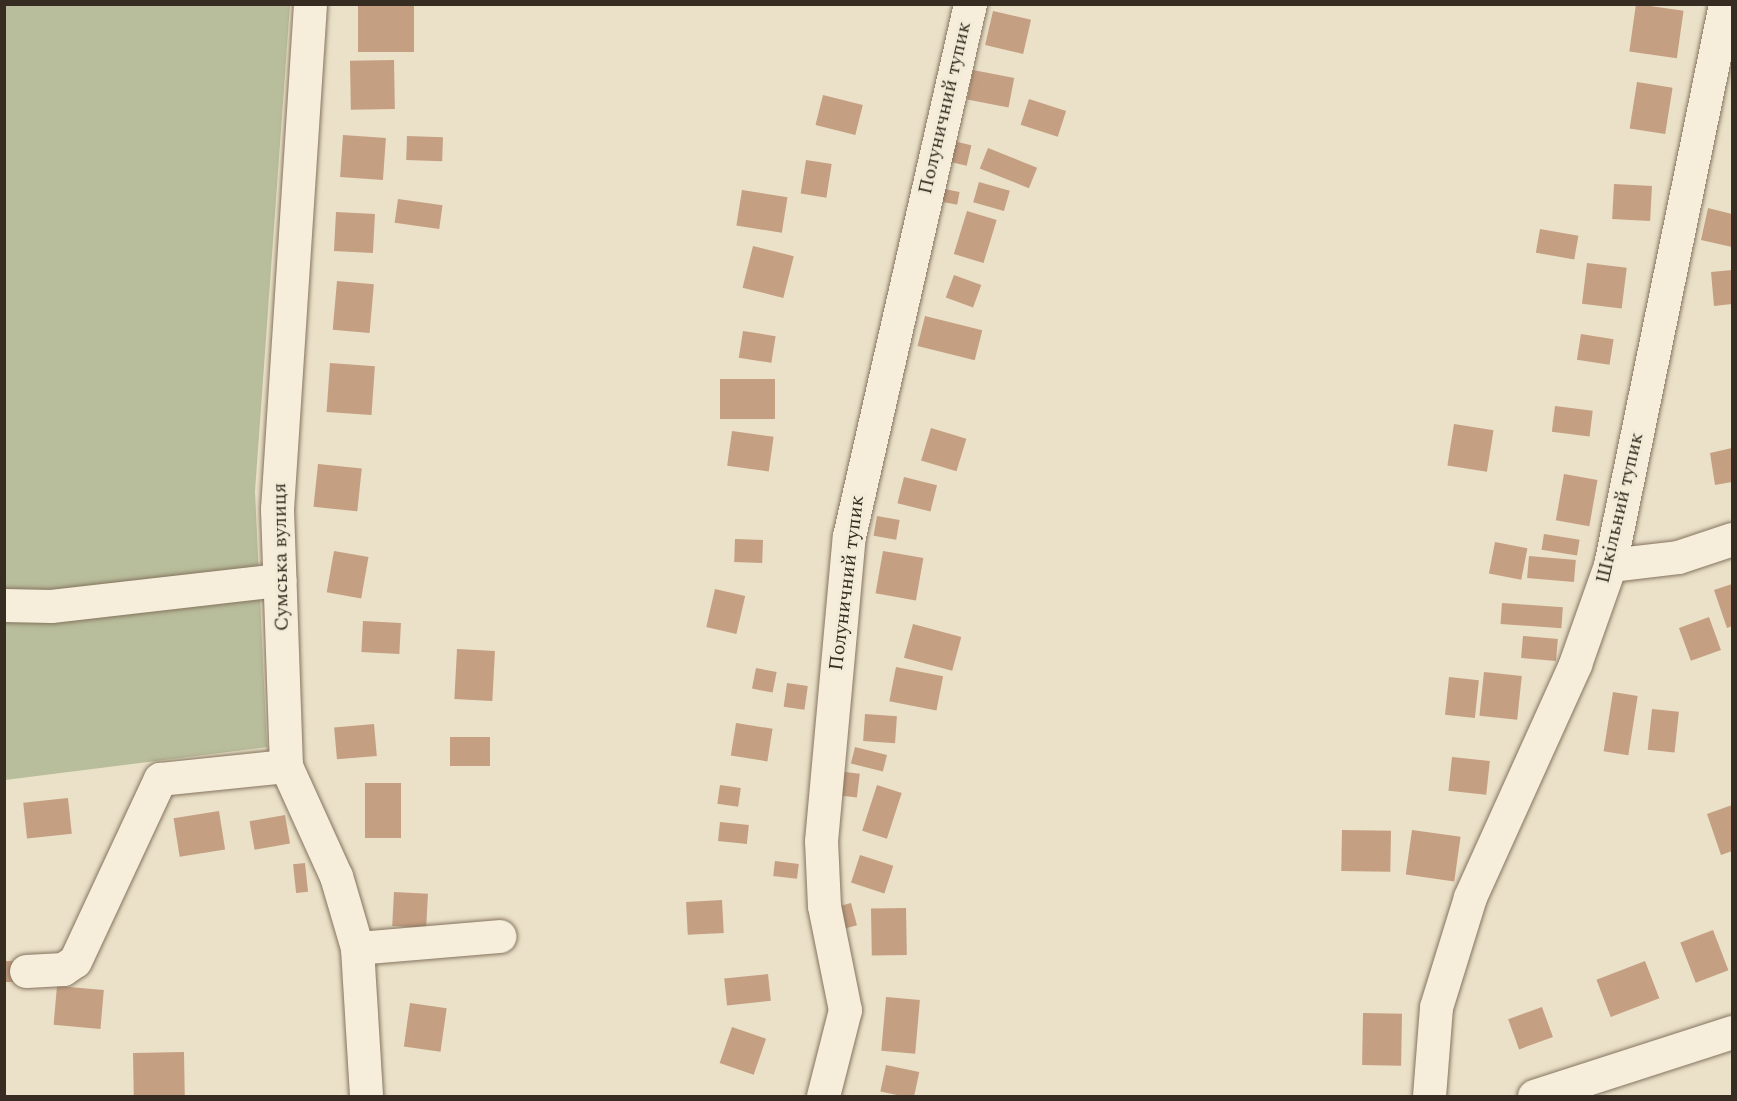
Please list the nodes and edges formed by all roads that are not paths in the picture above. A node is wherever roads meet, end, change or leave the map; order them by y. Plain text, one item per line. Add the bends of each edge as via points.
1 (310, 4) edge
2 (970, 4) edge
3 (1725, 4) edge
4 (1721, 94) edge
5 (1732, 539) edge
6 (1610, 565) junction
7 (280, 580) junction
8 (4, 606) edge
9 (286, 766) junction
10 (499, 936) dead end
11 (357, 948) junction
12 (26, 971) dead end
13 (1732, 1032) edge
14 (366, 1096) edge
15 (823, 1096) edge
16 (1429, 1096) edge
17 (1534, 1096) edge

1 - 7 street, Сумська вулиця via 278,509
2 - 15 street, Полуничний тупик via 849,536 821,842 824,906 845,1010
3 - 4 street, Шкільний тупик
4 - 6 street, Шкільний тупик
5 - 6 street via 1678,557
6 - 16 street, Шкільний тупик via 1575,664 1470,897 1436,1007
7 - 8 street via 51,606
7 - 9 street, Сумська вулиця
9 - 11 street, Сумська вулиця via 336,876
9 - 12 street via 160,779 75,961 63,969
10 - 11 street
11 - 14 street, Сумська вулиця
13 - 17 street

